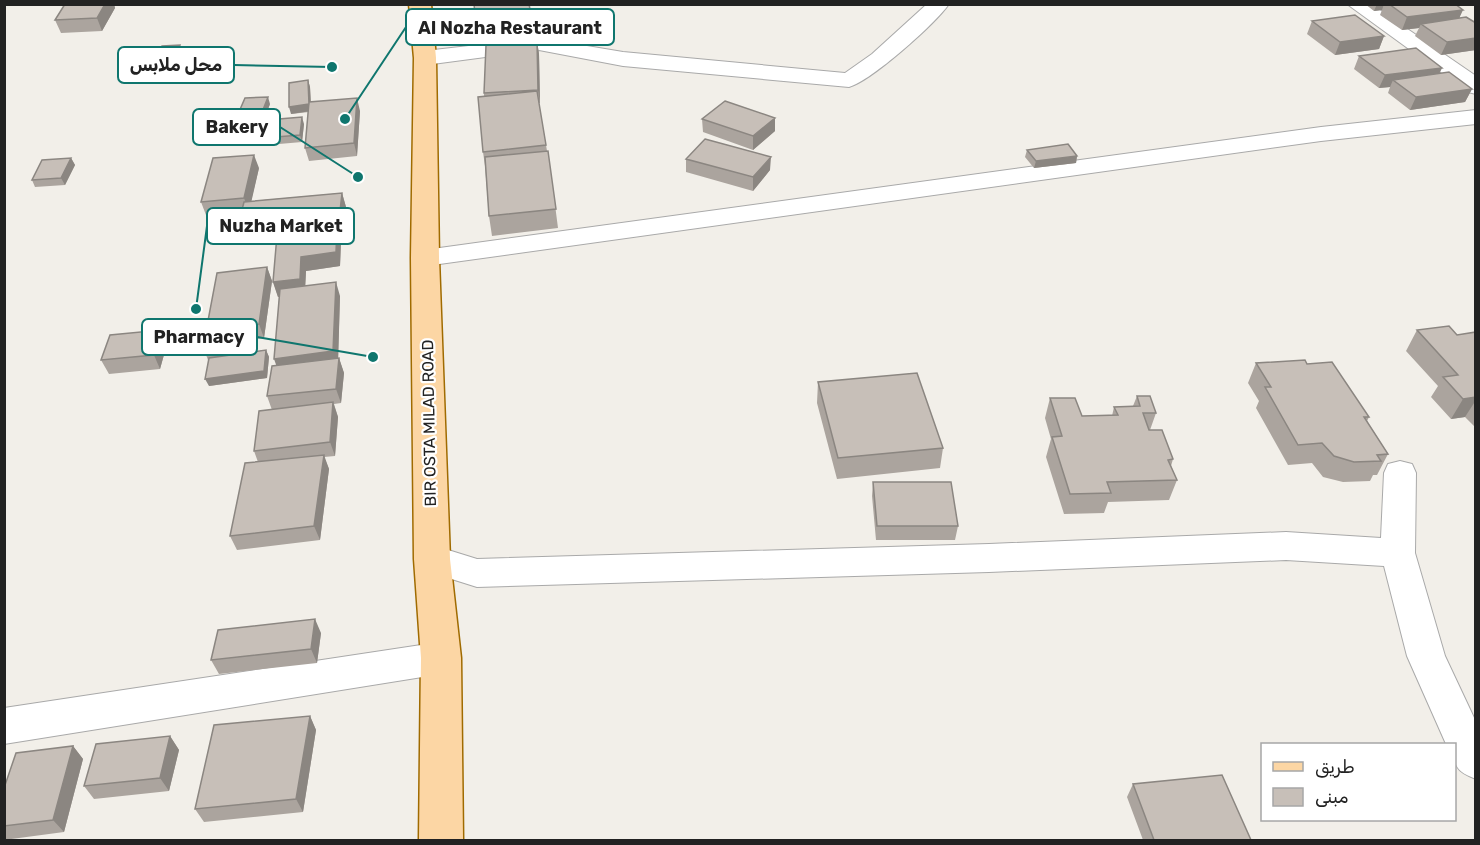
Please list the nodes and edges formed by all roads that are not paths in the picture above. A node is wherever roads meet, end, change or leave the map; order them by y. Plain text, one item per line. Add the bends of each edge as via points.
1 (420, 4) edge
2 (939, 4) edge
3 (1357, 4) edge
4 (425, 58) junction
5 (1476, 87) edge
6 (1476, 117) edge
7 (425, 258) junction
8 (1400, 473) dead end
9 (1398, 553) junction
10 (432, 559) junction
11 (441, 658) junction
12 (4, 726) edge
13 (1476, 760) edge
14 (441, 840) edge

1 - 4 main road, BIR OSTA MILAD ROAD
2 - 4 street via 880,59 849,80 623,59 539,44
3 - 5 street
4 - 7 main road, BIR OSTA MILAD ROAD
6 - 7 street via 1309,135
7 - 10 main road, BIR OSTA MILAD ROAD
8 - 9 street
9 - 10 street via 1286,546 477,573
9 - 13 street via 1426,656
10 - 11 main road, BIR OSTA MILAD ROAD
11 - 12 street
11 - 14 main road, BIR OSTA MILAD ROAD

